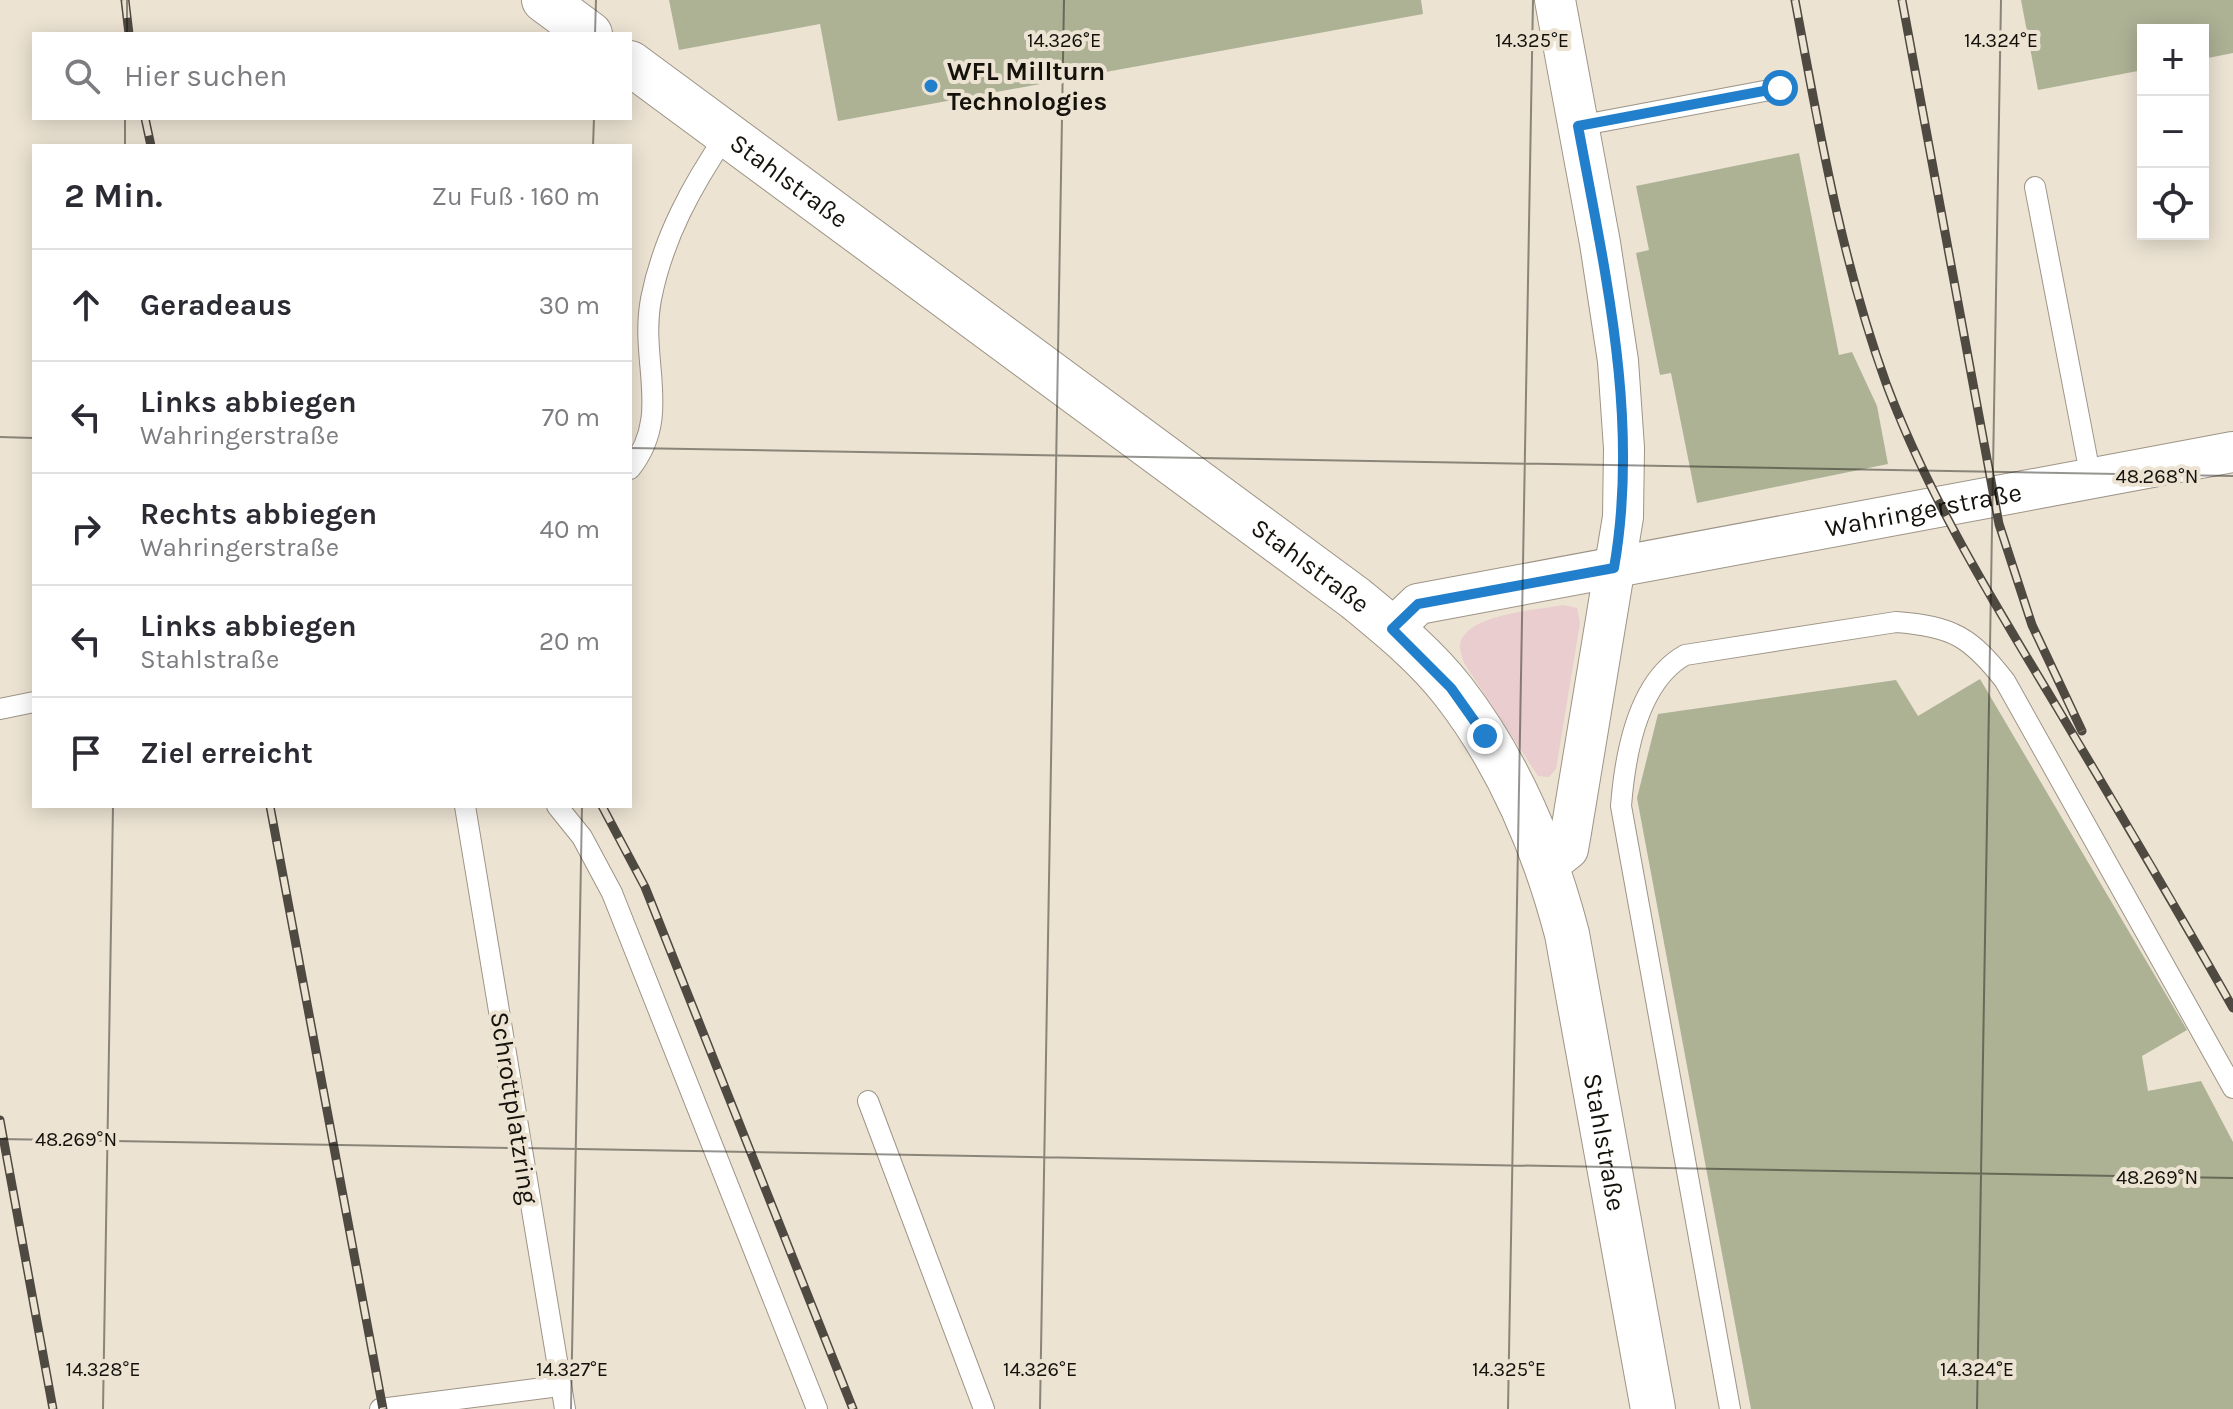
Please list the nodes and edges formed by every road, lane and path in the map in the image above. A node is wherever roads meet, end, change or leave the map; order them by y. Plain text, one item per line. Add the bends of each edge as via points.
1 (544, 0) edge
2 (1555, 0) edge
3 (587, 32) edge
4 (632, 64) edge
5 (1780, 88) dead end
6 (1578, 126) junction
7 (727, 134) junction
8 (2035, 187) dead end
9 (2233, 452) edge
10 (632, 467) edge
11 (2091, 479) junction
12 (1614, 568) junction
13 (1392, 629) junction
14 (32, 702) edge
15 (0, 709) edge
16 (465, 808) edge
17 (559, 808) edge
18 (1549, 864) junction
19 (2233, 1088) edge
20 (868, 1101) dead end
21 (559, 1386) junction
22 (380, 1409) edge
23 (565, 1409) edge
24 (817, 1409) edge
25 (984, 1409) edge
26 (1653, 1409) edge
27 (1730, 1409) edge

1 - 3 street
2 - 6 street
4 - 7 street, Stahlstraße
5 - 6 lane
6 - 12 street via 1618,361 1623,517
7 - 10 lane via 691,188 665,248 651,300 648,338 653,429 646,450
7 - 13 street, Stahlstraße
8 - 11 lane
9 - 11 street, Wahringerstraße
11 - 12 street, Wahringerstraße
12 - 13 street, Wahringerstraße via 1418,604
12 - 18 street via 1568,849
13 - 18 street, Stahlstraße via 1451,688 1485,736
14 - 15 lane
16 - 21 lane, Schrottplatzring
17 - 24 lane via 582,837 612,893
18 - 26 street, Stahlstraße via 1567,934
19 - 27 lane via 2005,681 1983,652 1958,633 1931,624 1896,622 1685,655 1667,665 1653,681 1633,736 1621,806
20 - 25 lane
21 - 22 lane
21 - 23 lane, Schrottplatzring

